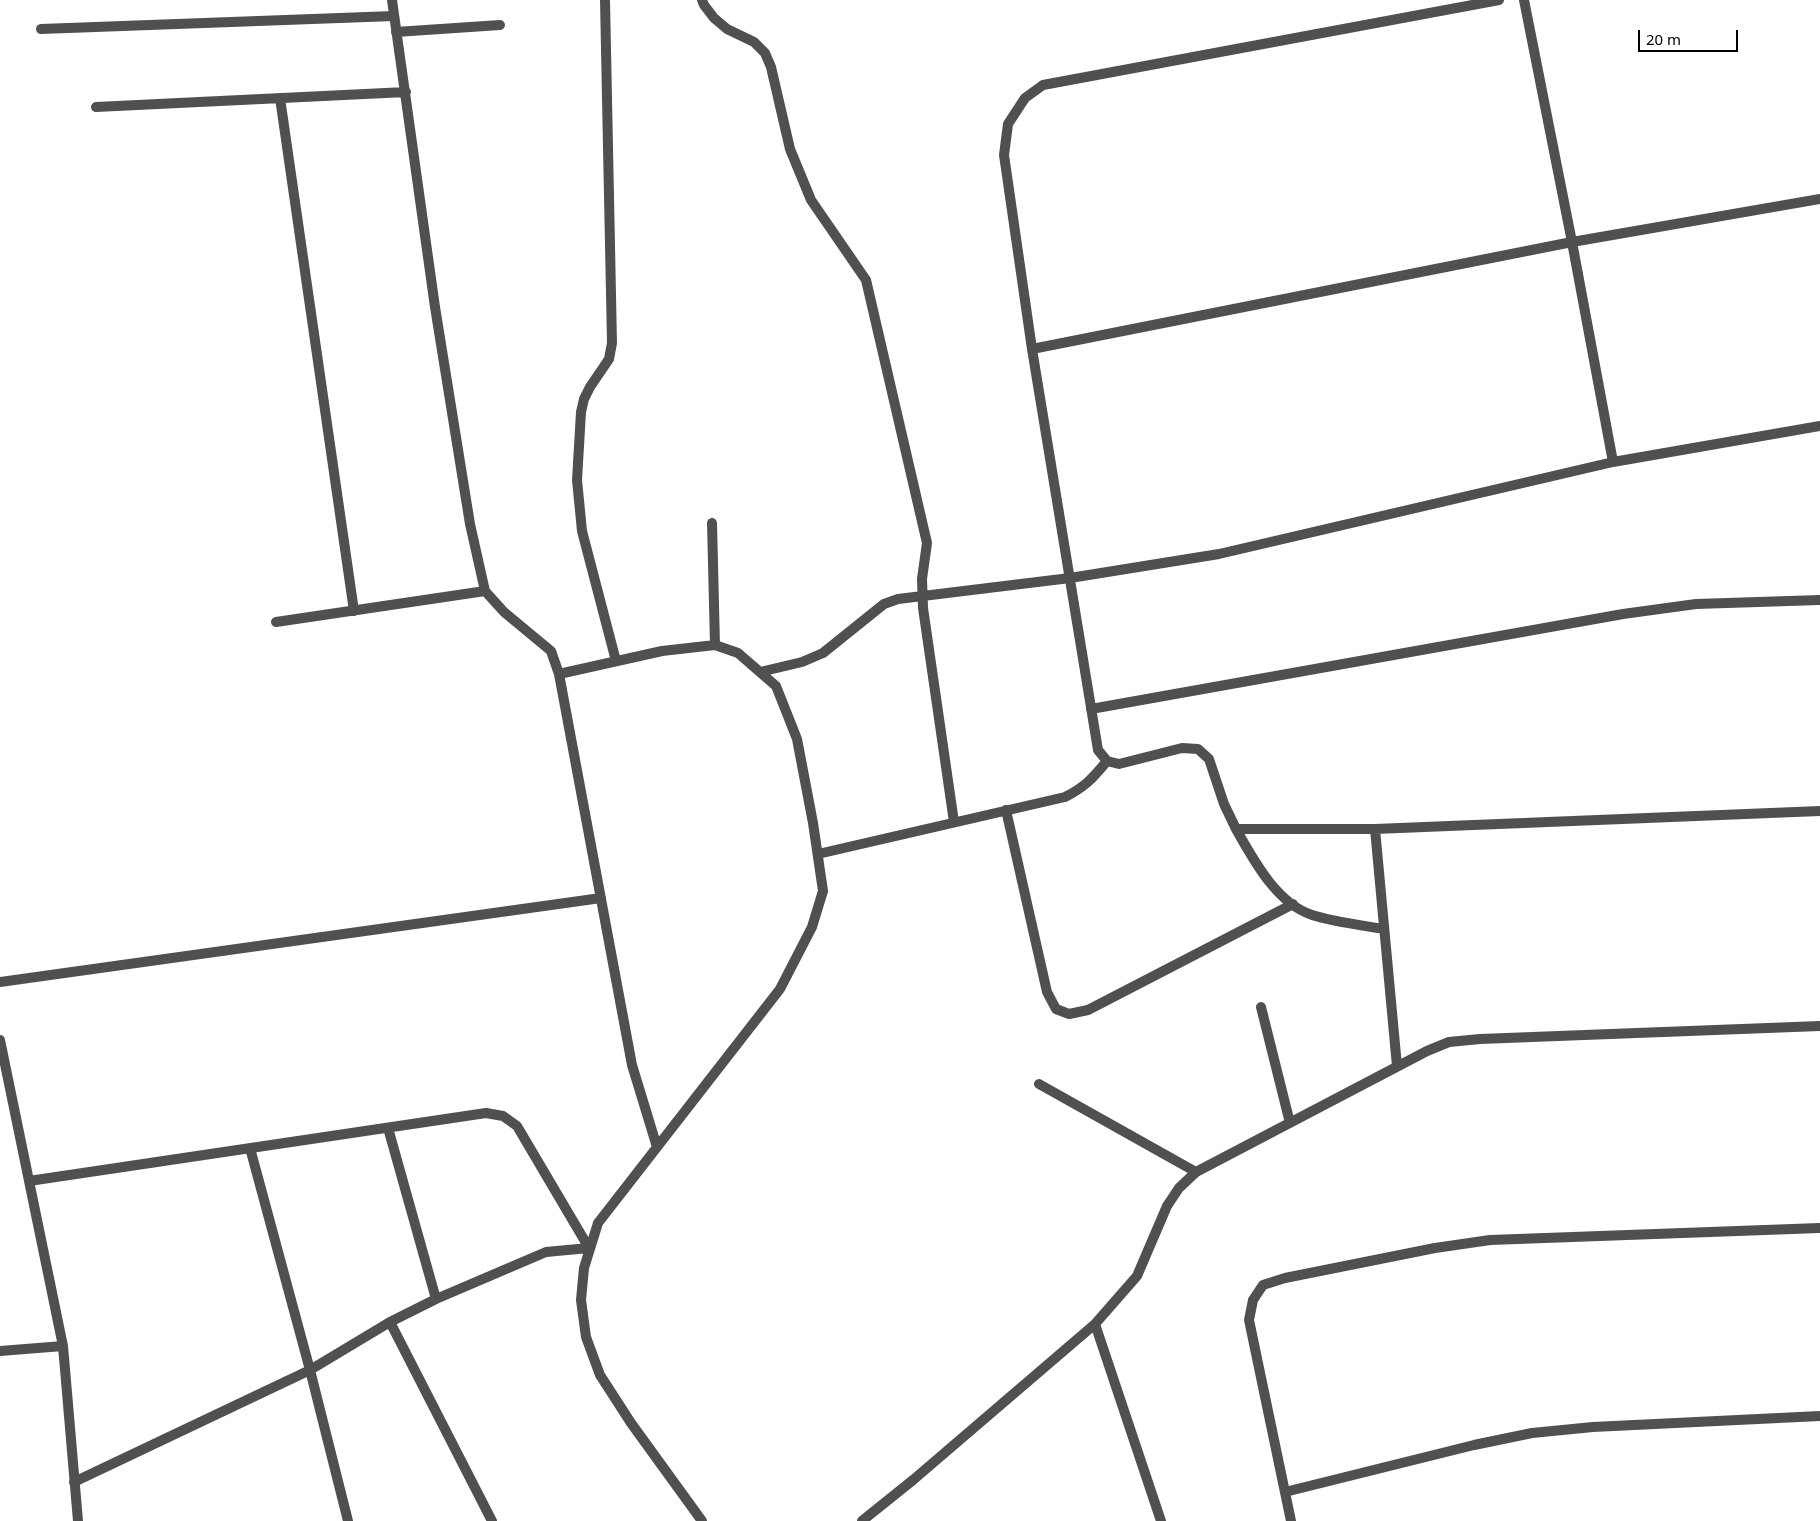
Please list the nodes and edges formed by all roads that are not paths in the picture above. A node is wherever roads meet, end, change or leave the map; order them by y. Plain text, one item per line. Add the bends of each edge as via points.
1 (392, 0) edge
2 (605, 0) edge
3 (702, 0) edge
4 (1499, 0) edge
5 (1524, 0) edge
6 (394, 16) junction
7 (500, 25) dead end
8 (41, 29) dead end
9 (396, 32) junction
10 (406, 92) junction
11 (280, 98) junction
12 (96, 107) dead end
13 (1820, 199) edge
14 (1572, 242) junction
15 (1032, 349) junction
16 (1820, 426) edge
17 (1612, 462) junction
18 (712, 523) dead end
19 (1070, 578) junction
20 (485, 591) junction
21 (922, 595) junction
22 (1820, 600) edge
23 (354, 611) junction
24 (276, 622) dead end
25 (715, 645) junction
26 (616, 661) junction
27 (760, 672) junction
28 (559, 674) junction
29 (1091, 709) junction
30 (1107, 761) junction
31 (1006, 810) junction
32 (1820, 811) edge
33 (954, 822) junction
34 (1236, 829) junction
35 (1375, 829) junction
36 (818, 854) junction
37 (601, 898) junction
38 (1293, 904) junction
39 (1384, 930) junction
40 (0, 982) edge
41 (1261, 1007) dead end
42 (1820, 1026) edge
43 (0, 1040) edge
44 (1397, 1066) junction
45 (1038, 1084) dead end
46 (1290, 1123) junction
47 (388, 1128) junction
48 (657, 1147) junction
49 (250, 1148) junction
50 (1196, 1172) junction
51 (29, 1182) junction
52 (1820, 1228) edge
53 (589, 1248) junction
54 (436, 1299) junction
55 (390, 1322) junction
56 (1095, 1324) junction
57 (63, 1346) junction
58 (0, 1351) edge
59 (310, 1370) junction
60 (1820, 1416) edge
61 (74, 1482) junction
62 (1285, 1492) junction
63 (78, 1521) edge
64 (348, 1521) edge
65 (492, 1521) edge
66 (702, 1521) edge
67 (862, 1521) edge
68 (1161, 1521) edge
69 (1291, 1521) edge

1 - 6 street
2 - 26 street via 612,342 609,359 584,399 576,480 582,531
3 - 21 street via 727,29 754,42 765,53 790,149 810,200 866,280 927,543
4 - 15 street via 1043,85 1025,98 1008,124 1004,155
5 - 14 street
6 - 8 street
6 - 9 street
7 - 9 street
9 - 10 street
10 - 11 street
10 - 20 street via 441,345 470,524
11 - 12 street
11 - 23 street
13 - 14 street
14 - 15 street
14 - 17 street
15 - 19 street
16 - 17 street
17 - 19 street via 1219,554
18 - 25 street
19 - 21 street
19 - 29 street
20 - 23 street
20 - 28 street via 504,612 551,650
21 - 27 street via 884,604 823,653 802,662
21 - 33 street
22 - 29 street via 1696,604 1622,614
23 - 24 street
25 - 26 street
25 - 27 street via 738,653
26 - 28 street
27 - 36 street via 776,686 797,739
28 - 37 street
29 - 30 street via 1098,750
30 - 31 street via 1080,790 1065,797
30 - 34 street via 1119,764 1182,748 1198,749 1209,759
31 - 33 street
31 - 38 street via 1047,992 1056,1009 1069,1014 1088,1010
32 - 35 street
33 - 36 street
34 - 35 street
34 - 38 street via 1264,876
35 - 39 street
36 - 48 street via 823,891 812,927 780,989
37 - 40 street
37 - 48 street via 632,1065
38 - 39 street via 1311,914
39 - 44 street
41 - 46 street
42 - 44 street via 1480,1039 1449,1042
43 - 51 street
44 - 46 street
45 - 50 street
46 - 50 street
47 - 49 street
47 - 53 street via 486,1113 503,1116 517,1126
47 - 54 street
48 - 53 street via 598,1223
49 - 51 street
49 - 59 street
50 - 56 street via 1179,1188 1167,1206 1137,1276
51 - 57 street
52 - 62 street via 1490,1240 1435,1248 1263,1284 1253,1300 1249,1320
53 - 54 street via 546,1252
53 - 66 street via 581,1300 586,1337 600,1375
54 - 55 street
55 - 59 street
55 - 65 street
56 - 67 street
56 - 68 street
57 - 58 street
57 - 61 street
59 - 61 street
59 - 64 street
60 - 62 street via 1532,1433
61 - 63 street
62 - 69 street

